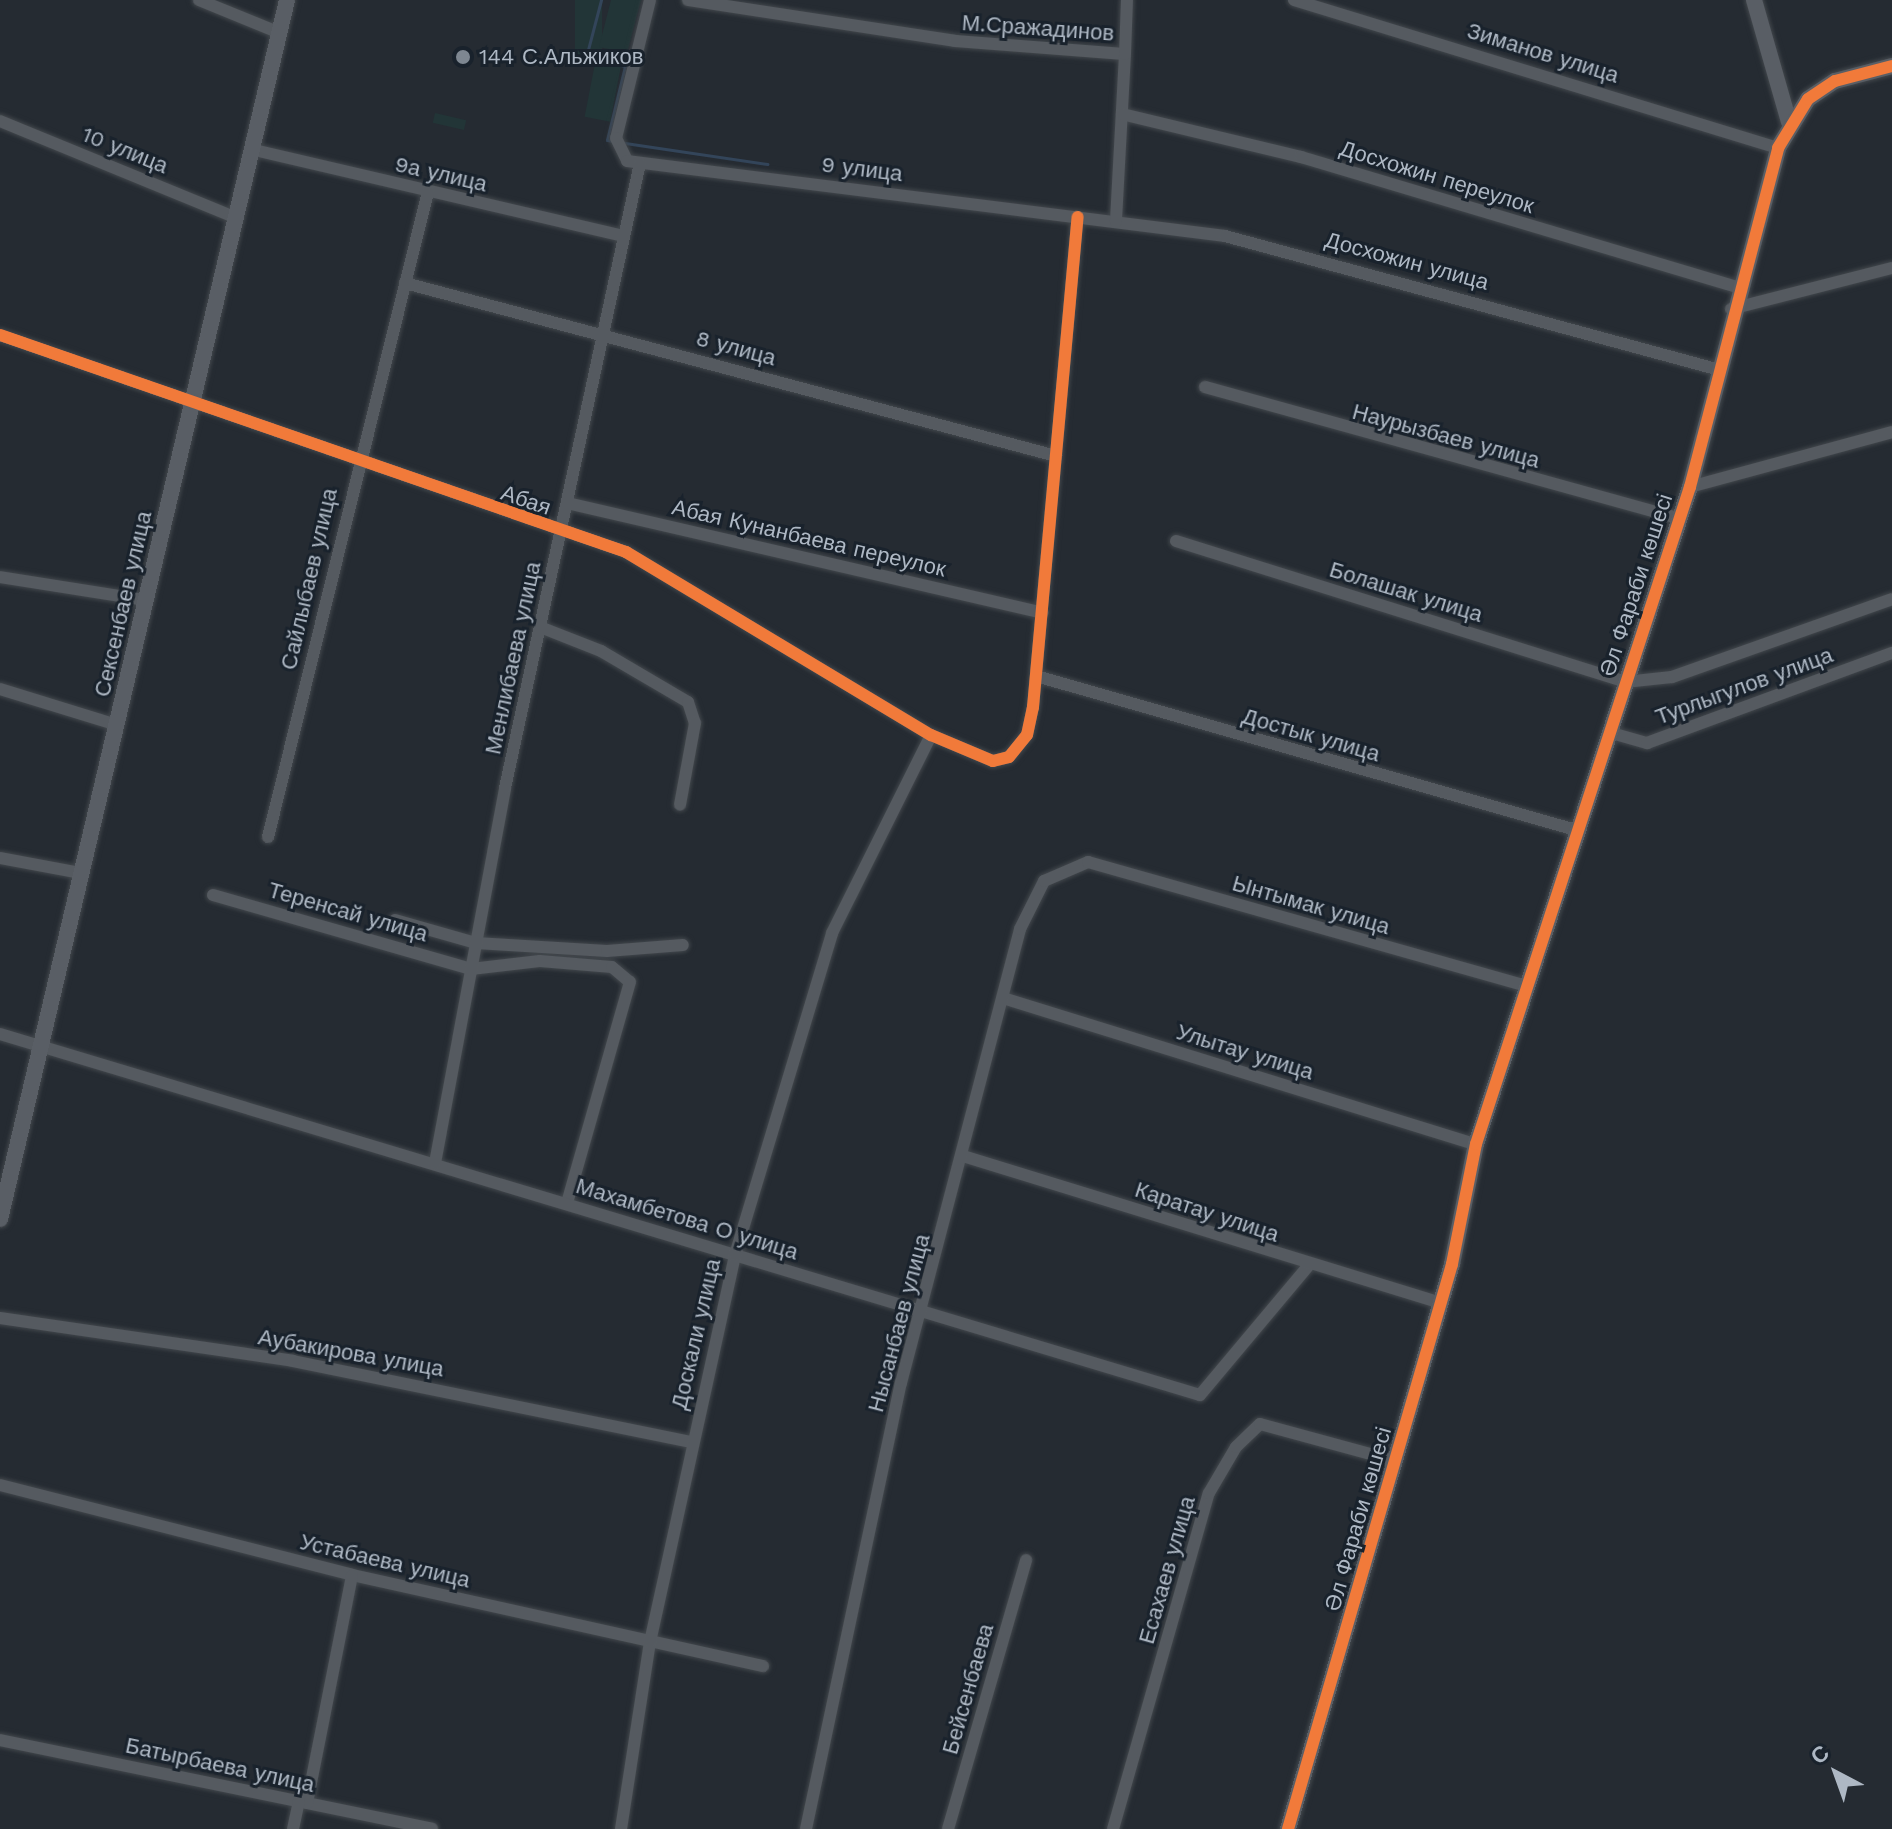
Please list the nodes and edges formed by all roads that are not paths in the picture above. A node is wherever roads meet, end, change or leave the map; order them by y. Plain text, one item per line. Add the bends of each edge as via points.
1 (199, 0) edge
2 (287, 0) edge
3 (650, 0) edge
4 (688, 0) edge
5 (1127, 0) edge
6 (1294, 0) edge
7 (1754, 0) edge
8 (280, 33) junction
9 (1125, 54) junction
10 (1892, 66) edge
11 (1122, 114) junction
12 (0, 121) edge
13 (1789, 122) junction
14 (1778, 148) junction
15 (250, 149) junction
16 (640, 163) junction
17 (428, 192) junction
18 (234, 217) junction
19 (1078, 217) junction
20 (1116, 222) junction
21 (624, 236) junction
22 (1892, 268) edge
23 (405, 283) junction
24 (1737, 287) junction
25 (1731, 309) junction
26 (603, 333) junction
27 (0, 335) edge
28 (1720, 370) junction
29 (1205, 387) dead end
30 (193, 401) junction
31 (1892, 432) edge
32 (1056, 456) junction
33 (357, 461) junction
34 (1690, 487) junction
35 (567, 503) junction
36 (1678, 518) junction
37 (561, 533) junction
38 (1176, 541) dead end
39 (0, 577) edge
40 (1892, 599) edge
41 (146, 600) junction
42 (1042, 613) junction
43 (540, 627) junction
44 (1892, 653) edge
45 (1036, 676) junction
46 (1625, 682) junction
47 (0, 689) edge
48 (117, 725) junction
49 (1608, 732) junction
50 (931, 735) junction
51 (680, 805) dead end
52 (1576, 830) junction
53 (268, 837) dead end
54 (0, 858) edge
55 (1088, 862) joint
56 (81, 873) junction
57 (213, 895) dead end
58 (395, 920) dead end
59 (476, 943) junction
60 (683, 945) dead end
61 (471, 969) junction
62 (1524, 985) junction
63 (1003, 998) junction
64 (0, 1034) edge
65 (39, 1046) junction
66 (1476, 1144) junction
67 (963, 1156) junction
68 (435, 1163) junction
69 (2, 1200) edge
70 (567, 1203) junction
71 (0, 1219) edge
72 (735, 1255) junction
73 (1309, 1265) junction
74 (1441, 1303) junction
75 (924, 1312) junction
76 (0, 1318) edge
77 (692, 1442) junction
78 (1396, 1461) junction
79 (0, 1485) edge
80 (1026, 1560) dead end
81 (352, 1575) junction
82 (650, 1642) junction
83 (763, 1666) dead end
84 (0, 1740) edge
85 (303, 1802) junction
86 (293, 1829) edge
87 (432, 1829) edge
88 (621, 1829) edge
89 (806, 1829) edge
90 (948, 1829) edge
91 (1113, 1829) edge
92 (1288, 1829) edge

1 - 8 street
2 - 8 street, Сексенбаев улица
3 - 16 street via 616,138 621,155
4 - 9 street, М.Сражадинов via 940,40
5 - 9 street
6 - 14 street, Зиманов улица
7 - 13 street
8 - 15 street, Сексенбаев улица
9 - 11 street, М.Сражадинов
10 - 13 street, Әл Фараби көшесі via 1835,81
11 - 20 street, М.Сражадинов
11 - 24 street, Досхожин переулок via 1301,157
12 - 18 street, 10 улица
13 - 14 street, Әл Фараби көшесі
14 - 24 street, Әл Фараби көшесі
15 - 17 street, 9а улица
15 - 18 street, Сексенбаев улица
16 - 19 street, 9 улица
16 - 21 street, Менлибаева улица
17 - 21 street, 9а улица
17 - 23 street, Сайлыбаев улица
18 - 30 street, Сексенбаев улица
19 - 20 street, Досхожин улица
19 - 32 street
20 - 28 street, Досхожин улица via 1225,236 1431,286
21 - 26 street, Менлибаева улица
22 - 25 street
23 - 26 street, 8 улица
23 - 33 street, Сайлыбаев улица
24 - 25 street, Әл Фараби көшесі
25 - 28 street, Әл Фараби көшесі
26 - 32 street, 8 улица
26 - 35 street, Менлибаева улица
27 - 30 street, Абая
28 - 34 street, Әл Фараби көшесі
29 - 36 street, Наурызбаев улица
30 - 33 street, Абая
30 - 41 street, Сексенбаев улица
31 - 34 street
32 - 42 street
33 - 37 street, Абая
33 - 53 street, Сайлыбаев улица
34 - 36 street, Әл Фараби көшесі
35 - 37 street, Менлибаева улица
35 - 42 street, Абая Кунанбаева переулок
36 - 46 street, Әл Фараби көшесі
37 - 43 street, Менлибаева улица
37 - 50 street, Абая via 626,552
38 - 46 street, Болашак улица
39 - 41 street
40 - 46 street, Турлыгулов улица via 1672,677
41 - 48 street, Сексенбаев улица
42 - 45 street
43 - 51 street via 601,651 688,702 695,723
43 - 59 street, Менлибаева улица
44 - 49 street, Турлыгулов улица via 1647,743
45 - 50 street, Абая via 1027,735 1009,757 977,756
45 - 52 street, Достык улица
46 - 49 street, Әл Фараби көшесі
47 - 48 street
48 - 56 street, Сексенбаев улица
49 - 52 street, Әл Фараби көшесі
50 - 72 street, Доскали улица via 832,933
52 - 62 street, Әл Фараби көшесі
54 - 56 street
55 - 62 street, Ынтымак улица
55 - 63 street, Нысанбаев улица via 1044,881 1020,929
56 - 65 street, Сексенбаев улица
57 - 61 street, Теренсай улица
58 - 59 street, Теренсай улица
59 - 60 street, Теренсай улица via 607,951
59 - 61 street, Менлибаева улица
61 - 68 street, Менлибаева улица
61 - 70 street via 540,961 612,967 630,982
62 - 66 street, Әл Фараби көшесі
63 - 66 street, Улытау улица
63 - 67 street, Нысанбаев улица
64 - 65 street, Махамбетова О улица
65 - 68 street, Махамбетова О улица
65 - 69 street, Сексенбаев улица
66 - 74 street, Әл Фараби көшесі
67 - 73 street, Каратау улица
67 - 75 street, Нысанбаев улица
68 - 70 street, Махамбетова О улица
69 - 71 street, Сексенбаев улица
70 - 72 street, Махамбетова О улица
72 - 75 street, Махамбетова О улица
72 - 77 street, Доскали улица
73 - 74 street, Каратау улица
73 - 75 street, Махамбетова О улица via 1200,1395
74 - 78 street, Әл Фараби көшесі
75 - 89 street, Нысанбаев улица via 901,1383
76 - 77 street, Аубакирова улица via 293,1361
77 - 82 street, Доскали улица
78 - 91 street, Есахаев улица via 1260,1424 1236,1447 1209,1493
78 - 92 street, Әл Фараби көшесі
79 - 81 street, Устабаева улица
80 - 90 street, Бейсенбаева
81 - 82 street, Устабаева улица
81 - 85 street
82 - 83 street, Устабаева улица
82 - 88 street, Доскали улица
84 - 85 street, Батырбаева улица
85 - 86 street
85 - 87 street, Батырбаева улица

